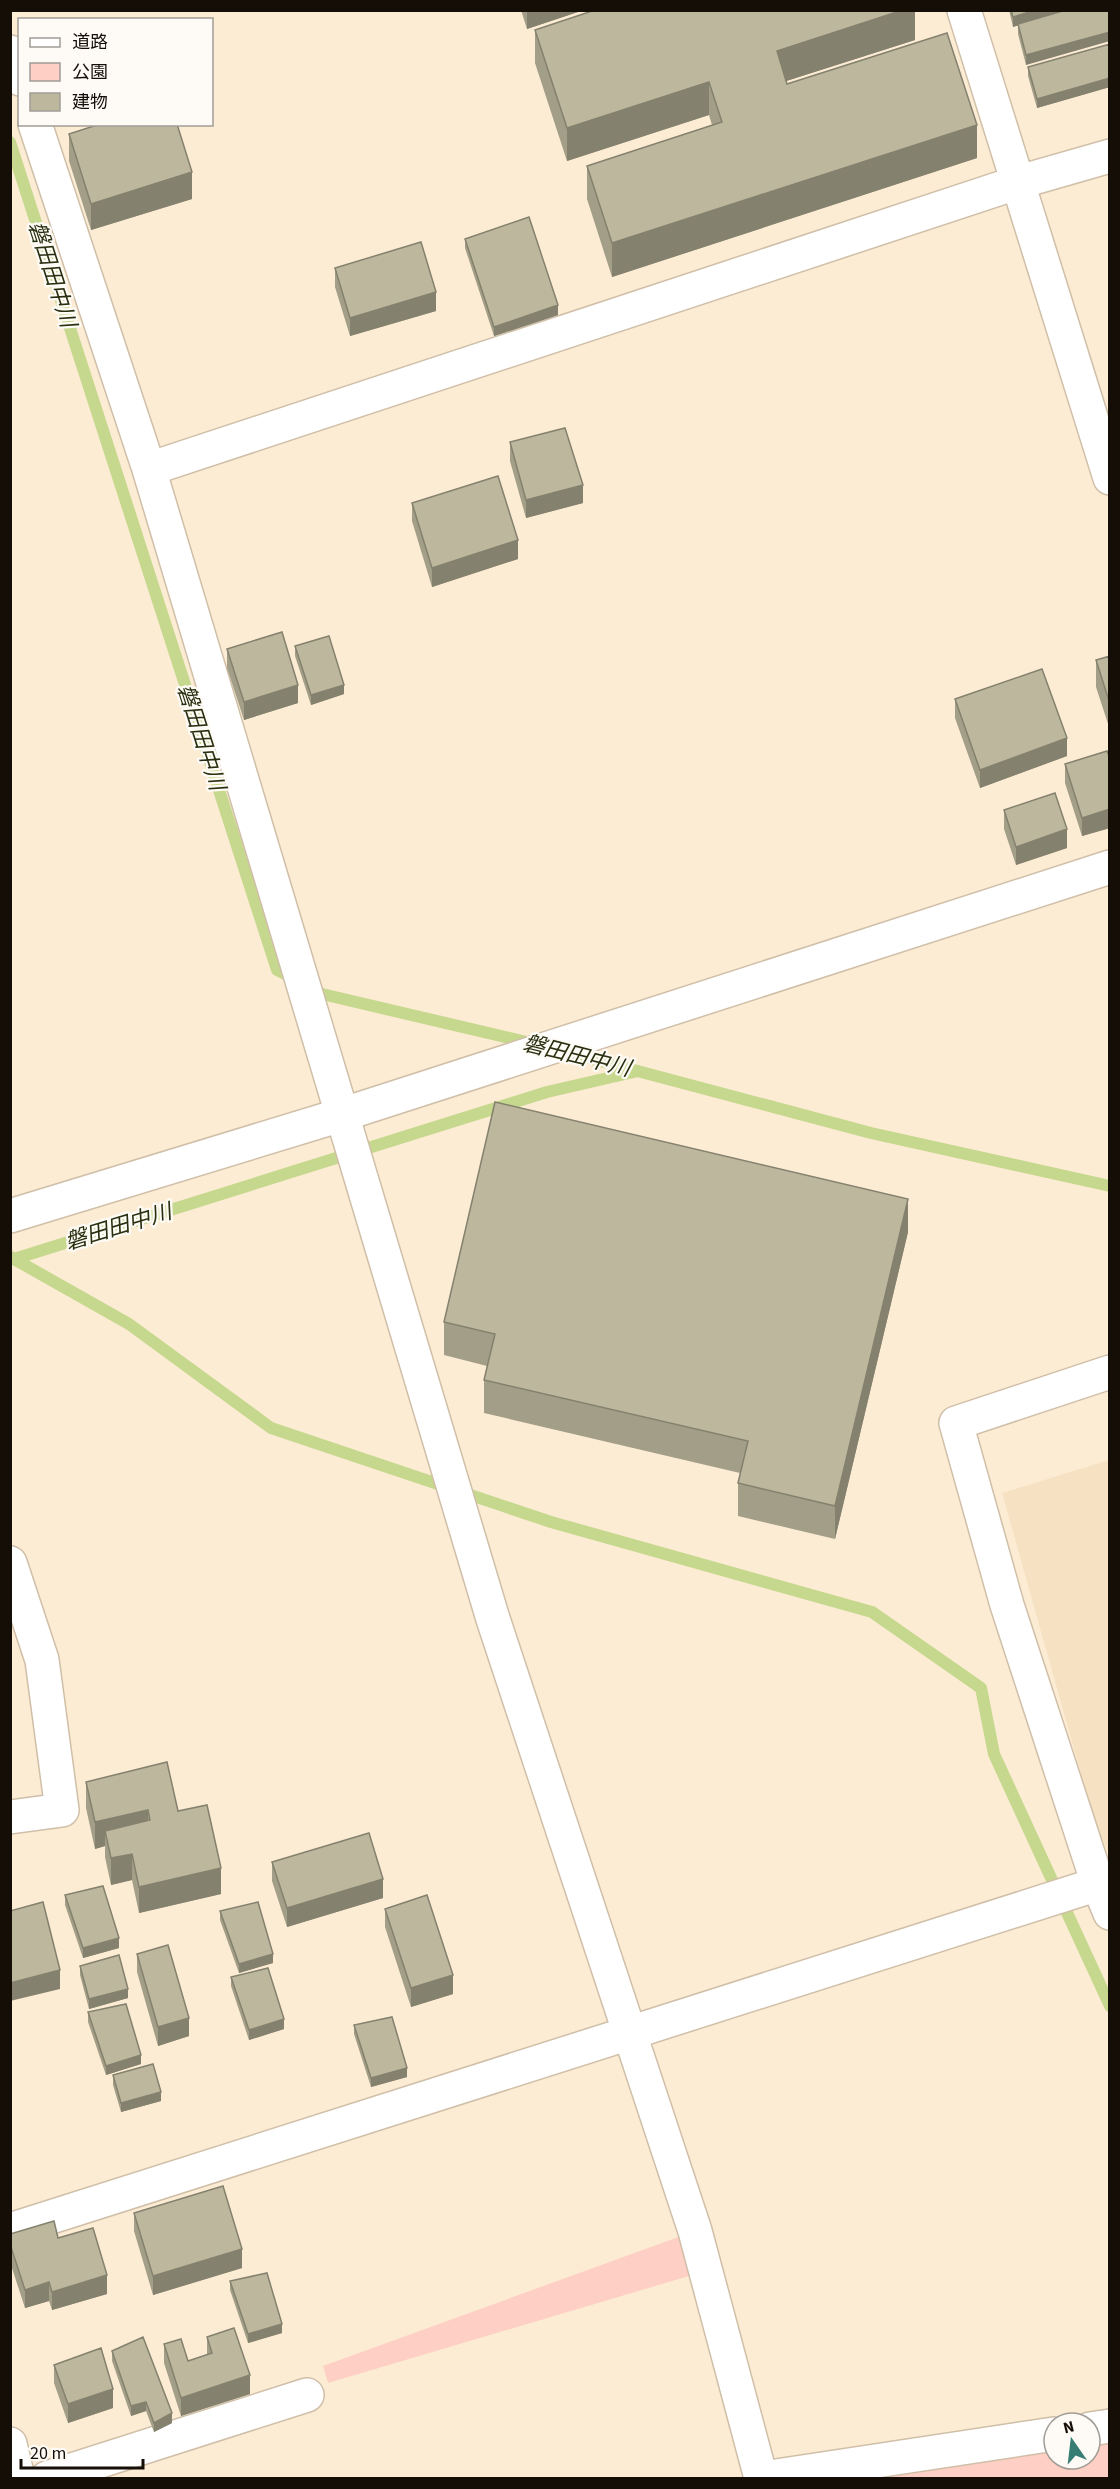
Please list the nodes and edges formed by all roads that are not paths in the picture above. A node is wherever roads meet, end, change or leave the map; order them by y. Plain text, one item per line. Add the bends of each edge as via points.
1 (964, 10) edge
2 (10, 52) edge
3 (18, 74) edge
4 (35, 126) edge
5 (1110, 156) edge
6 (1016, 183) junction
7 (149, 469) junction
8 (1110, 478) edge
9 (1110, 867) edge
10 (341, 1115) junction
11 (10, 1216) edge
12 (1110, 1372) edge
13 (10, 1563) edge
14 (10, 1817) edge
15 (1104, 1899) edge
16 (630, 2034) junction
17 (10, 2230) edge
18 (306, 2396) dead end
19 (1042, 2436) edge
20 (10, 2444) edge
21 (18, 2478) edge
22 (47, 2478) edge
23 (762, 2478) edge

1 - 6 street
2 - 3 street
4 - 7 street
5 - 6 street
6 - 7 street
6 - 8 street
7 - 10 street
9 - 10 street
10 - 11 street
10 - 16 street via 493,1620
12 - 15 street via 956,1423 1007,1605
13 - 14 street via 42,1660 62,1809
15 - 16 street
16 - 17 street
16 - 23 street via 695,2231
18 - 22 street
19 - 23 street
20 - 21 street

